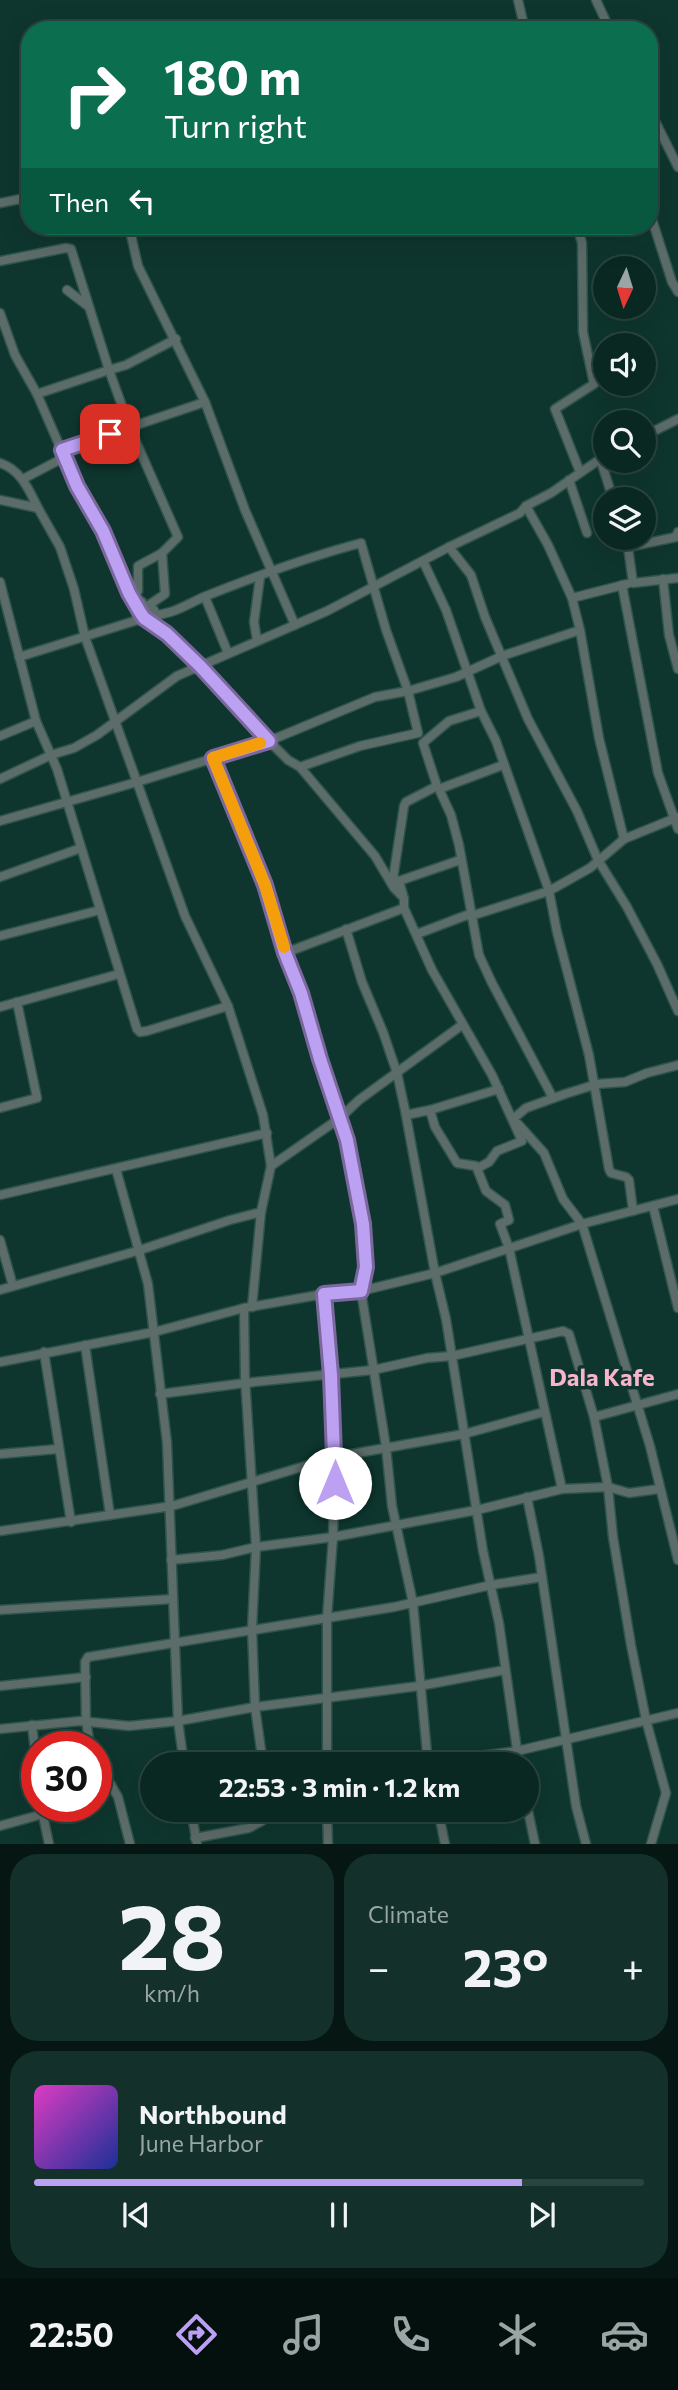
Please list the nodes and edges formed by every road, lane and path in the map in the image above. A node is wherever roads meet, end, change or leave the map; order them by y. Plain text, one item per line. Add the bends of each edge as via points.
1 (518, 0) edge
2 (596, 0) edge
3 (523, 21) edge
4 (606, 21) edge
5 (658, 127) edge
6 (678, 167) edge
7 (21, 199) edge
8 (0, 203) edge
9 (131, 235) edge
10 (580, 235) edge
11 (657, 235) edge
12 (0, 261) edge
13 (66, 290) dead end
14 (678, 292) edge
15 (89, 307) junction
16 (0, 313) edge
17 (176, 339) junction
18 (109, 370) junction
19 (37, 394) junction
20 (205, 402) junction
21 (678, 419) edge
22 (130, 428) junction
23 (656, 430) edge
24 (63, 454) junction
25 (0, 463) edge
26 (593, 463) edge
27 (580, 472) junction
28 (23, 478) junction
29 (569, 480) junction
30 (0, 500) edge
31 (526, 506) junction
32 (38, 508) junction
33 (678, 531) edge
34 (587, 533) dead end
35 (656, 541) edge
36 (449, 547) junction
37 (628, 550) edge
38 (162, 553) junction
39 (423, 561) junction
40 (271, 572) junction
41 (260, 576) junction
42 (678, 578) edge
43 (663, 579) junction
44 (0, 582) edge
45 (633, 583) junction
46 (622, 585) junction
47 (375, 586) junction
48 (129, 593) junction
49 (205, 597) junction
50 (572, 598) junction
51 (158, 615) junction
52 (144, 618) junction
53 (10, 623) junction
54 (295, 625) junction
55 (0, 627) edge
56 (580, 630) junction
57 (85, 637) junction
58 (257, 640) junction
59 (228, 653) junction
60 (502, 656) junction
61 (19, 657) junction
62 (201, 667) junction
63 (678, 669) edge
64 (469, 672) junction
65 (408, 691) junction
66 (481, 711) junction
67 (36, 721) junction
68 (115, 722) junction
69 (0, 736) edge
70 (269, 741) junction
71 (423, 743) junction
72 (51, 755) junction
73 (213, 758) junction
74 (503, 765) junction
75 (300, 767) junction
76 (0, 779) edge
77 (137, 782) junction
78 (439, 789) junction
79 (66, 802) junction
80 (676, 818) edge
81 (0, 821) edge
82 (678, 829) edge
83 (624, 839) junction
84 (81, 848) junction
85 (460, 860) junction
86 (598, 860) junction
87 (0, 877) edge
88 (399, 881) junction
89 (549, 891) junction
90 (404, 898) junction
91 (404, 908) junction
92 (100, 910) junction
93 (471, 916) junction
94 (346, 929) junction
95 (417, 934) junction
96 (0, 936) edge
97 (285, 953) junction
98 (119, 974) junction
99 (17, 1002) junction
100 (228, 1006) junction
101 (0, 1007) edge
102 (678, 1011) edge
103 (461, 1025) junction
104 (678, 1065) edge
105 (397, 1073) junction
106 (593, 1086) junction
107 (499, 1089) junction
108 (554, 1098) junction
109 (0, 1108) edge
110 (430, 1110) junction
111 (406, 1115) junction
112 (340, 1118) junction
113 (513, 1119) junction
114 (267, 1133) junction
115 (271, 1166) junction
116 (478, 1168) junction
117 (116, 1170) junction
118 (0, 1195) edge
119 (678, 1199) edge
120 (653, 1206) junction
121 (633, 1211) junction
122 (261, 1212) junction
123 (582, 1224) junction
124 (0, 1240) edge
125 (509, 1248) junction
126 (137, 1251) junction
127 (435, 1273) junction
128 (13, 1286) junction
129 (0, 1290) edge
130 (361, 1291) junction
131 (324, 1294) junction
132 (248, 1308) junction
133 (678, 1308) edge
134 (155, 1332) junction
135 (529, 1339) junction
136 (85, 1345) junction
137 (44, 1352) junction
138 (452, 1356) junction
139 (0, 1362) edge
140 (373, 1370) junction
141 (331, 1375) junction
142 (246, 1383) junction
143 (160, 1394) junction
144 (678, 1394) edge
145 (637, 1405) junction
146 (544, 1412) junction
147 (594, 1417) junction
148 (464, 1434) junction
149 (386, 1447) junction
150 (58, 1449) junction
151 (0, 1454) edge
152 (335, 1457) junction
153 (254, 1482) junction
154 (608, 1487) junction
155 (562, 1489) junction
156 (659, 1489) junction
157 (527, 1497) junction
158 (172, 1506) junction
159 (477, 1510) junction
160 (110, 1515) junction
161 (71, 1522) junction
162 (397, 1526) junction
163 (0, 1531) edge
164 (333, 1537) junction
165 (257, 1547) junction
166 (171, 1560) junction
167 (678, 1560) edge
168 (542, 1577) junction
169 (491, 1585) junction
170 (173, 1599) junction
171 (413, 1603) junction
172 (0, 1611) edge
173 (327, 1618) junction
174 (252, 1629) junction
175 (175, 1641) junction
176 (505, 1670) junction
177 (86, 1677) junction
178 (0, 1686) edge
179 (419, 1686) junction
180 (326, 1698) junction
181 (255, 1707) junction
182 (678, 1713) edge
183 (646, 1720) junction
184 (86, 1721) junction
185 (178, 1721) junction
186 (32, 1724) junction
187 (0, 1729) edge
188 (33, 1731) edge
189 (88, 1731) edge
190 (567, 1740) junction
191 (517, 1751) junction
192 (182, 1752) edge
193 (261, 1752) edge
194 (327, 1752) edge
195 (427, 1752) edge
196 (510, 1752) edge
197 (112, 1787) edge
198 (21, 1818) edge
199 (44, 1822) edge
200 (193, 1822) edge
201 (260, 1822) edge
202 (327, 1822) edge
203 (440, 1822) edge
204 (530, 1822) edge
205 (0, 1826) edge
206 (196, 1841) edge
207 (49, 1844) edge
208 (130, 1844) edge
209 (328, 1844) edge
210 (445, 1844) edge
211 (534, 1844) edge
212 (586, 1844) edge
213 (651, 1844) edge

1 - 3 street
2 - 4 street
5 - 6 street
7 - 8 street
9 - 17 street via 138,266
10 - 27 street via 583,332 594,384 555,409
11 - 14 street
12 - 15 street via 71,249
13 - 15 street
15 - 18 street
16 - 19 street via 15,355
17 - 18 street
17 - 20 street
18 - 19 street
18 - 22 street
19 - 24 street
20 - 22 street
20 - 40 street
21 - 23 street
22 - 24 street
22 - 38 street via 178,537
24 - 28 street
24 - 48 street
25 - 28 street
26 - 27 street
27 - 29 street
28 - 32 street
29 - 31 street
29 - 34 street
30 - 32 street
31 - 36 street
31 - 50 street
32 - 57 street via 60,547
33 - 35 street via 676,537
36 - 39 street
36 - 60 street via 471,575
37 - 45 street
38 - 48 street via 138,566 138,591
38 - 51 street via 165,594 149,605
39 - 47 street
39 - 64 street
40 - 41 street
40 - 47 street via 360,543
40 - 54 street
41 - 49 street
41 - 58 street via 254,622
42 - 43 street
43 - 45 street
43 - 63 street
44 - 53 street
45 - 46 street
46 - 50 street
46 - 80 street via 658,773
47 - 54 street
47 - 65 street
48 - 51 street via 150,615
48 - 52 street
49 - 51 street
49 - 59 street
50 - 56 street
52 - 57 street
52 - 62 street
53 - 55 street
53 - 61 street
54 - 58 street
56 - 60 street
56 - 83 street via 599,738
57 - 61 street
57 - 68 street
58 - 59 street
59 - 62 street
60 - 64 street
60 - 86 street
61 - 67 street
62 - 68 street via 177,676
62 - 70 street
64 - 65 street
64 - 66 street
65 - 70 street via 375,696
65 - 75 street via 418,733 360,746
66 - 71 street via 449,722
66 - 74 street
67 - 69 street
67 - 72 street
68 - 72 street via 74,748
68 - 77 street
70 - 73 street
70 - 75 street
71 - 78 street
71 - 88 street via 437,786 404,806 393,879
72 - 76 street
72 - 79 street
73 - 77 street
73 - 97 street via 265,885
74 - 78 street
74 - 89 street
75 - 90 street
77 - 79 street
77 - 100 street via 185,916
78 - 85 street via 451,815
79 - 81 street
79 - 84 street
80 - 82 street
80 - 83 street
83 - 86 street
84 - 87 street
84 - 92 street
85 - 88 street
85 - 93 street
86 - 89 street
86 - 102 street
88 - 90 street
89 - 93 street
89 - 106 street
90 - 91 street
91 - 94 street
91 - 95 street
92 - 96 street
92 - 98 street
93 - 95 street
93 - 108 street via 479,955
94 - 97 street
94 - 105 street
95 - 103 street
97 - 112 street
98 - 99 street
98 - 100 street via 140,1032
99 - 101 street
99 - 109 street via 37,1098
100 - 114 street
103 - 105 street
103 - 107 street
104 - 106 street via 625,1082
105 - 111 street
105 - 112 street
106 - 108 street
106 - 121 street via 609,1169 629,1180
107 - 110 street
107 - 113 street
108 - 113 street via 526,1108
110 - 111 street
110 - 116 street via 457,1163
111 - 127 street
112 - 115 street
112 - 130 street via 363,1224 366,1267
113 - 116 street via 522,1141 496,1151
113 - 123 street via 544,1153 563,1199
114 - 115 street
114 - 117 street
115 - 122 street
116 - 125 street via 486,1191 505,1205 509,1220 500,1224
117 - 118 street
117 - 126 street
119 - 120 street
120 - 121 street
120 - 133 street
121 - 123 street
122 - 126 street
122 - 132 street
123 - 125 street
123 - 145 street
124 - 128 street
125 - 127 street
125 - 135 street
126 - 128 street
126 - 134 street via 148,1284
127 - 130 street
127 - 138 street
128 - 129 street
130 - 131 street
130 - 140 street
131 - 132 street
131 - 141 street
132 - 134 street
132 - 142 street
134 - 136 street
134 - 143 street
135 - 138 street
135 - 146 street
135 - 147 street via 563,1331 569,1334
136 - 137 street
136 - 160 street
137 - 139 street
137 - 150 street
138 - 140 street
138 - 148 street
140 - 141 street
140 - 149 street
141 - 142 street
141 - 152 street
142 - 143 street
142 - 153 street
143 - 158 street
144 - 145 street
145 - 147 street
145 - 156 street
146 - 148 street
146 - 155 street
147 - 154 street
148 - 149 street
148 - 159 street
149 - 152 street
149 - 162 street
150 - 151 street
150 - 161 street
152 - 153 street
152 - 164 street
153 - 158 street
153 - 165 street
154 - 155 street
154 - 156 street via 629,1493
154 - 183 street
155 - 157 street
156 - 167 street
157 - 159 street
157 - 168 street
158 - 160 street
158 - 166 street
159 - 162 street
159 - 169 street
160 - 161 street
161 - 163 street
162 - 164 street
162 - 171 street
164 - 165 street
164 - 173 street
165 - 166 street
165 - 174 street
166 - 170 street
168 - 169 street
168 - 190 street
169 - 171 street
169 - 176 street
170 - 172 street
170 - 175 street
171 - 173 street
171 - 179 street
173 - 174 street
173 - 180 street
174 - 175 street
174 - 181 street
175 - 177 street via 88,1657
175 - 185 street
176 - 179 street
176 - 191 street
177 - 178 street
177 - 184 street
179 - 180 street
179 - 195 street
180 - 181 street
180 - 194 street
181 - 185 street
181 - 193 street
182 - 183 street
183 - 190 street
183 - 213 street via 666,1793
184 - 185 street via 129,1726
184 - 186 street
184 - 189 street
185 - 192 street
186 - 187 street
186 - 188 street
190 - 191 street
190 - 212 street
191 - 196 street
197 - 208 street
198 - 205 street
199 - 207 street
200 - 206 street
201 - 206 street
202 - 209 street
203 - 210 street
204 - 211 street

